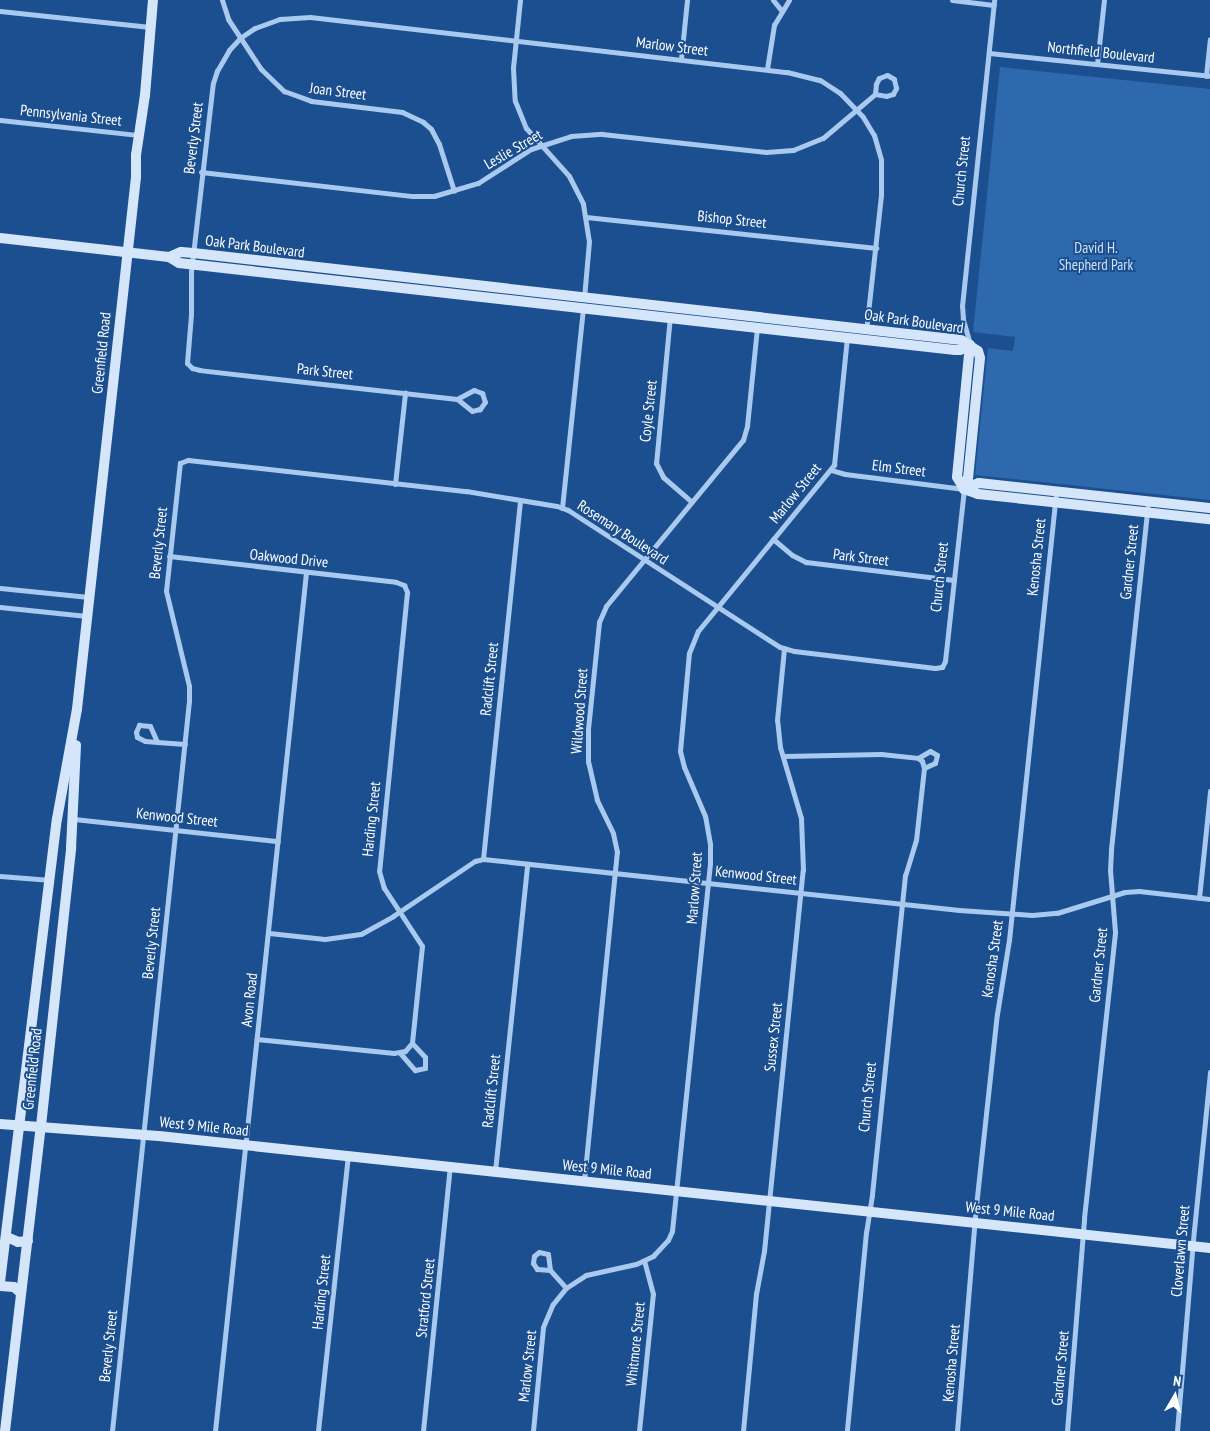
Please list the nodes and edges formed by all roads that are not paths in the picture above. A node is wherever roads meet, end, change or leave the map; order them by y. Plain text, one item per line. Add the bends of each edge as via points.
1 (153, 0) edge
2 (222, 0) edge
3 (520, 0) edge
4 (687, 0) edge
5 (772, 0) edge
6 (789, 0) edge
7 (952, 0) edge
8 (1104, 0) edge
9 (994, 2) edge
10 (781, 10) junction
11 (0, 11) edge
12 (150, 27) junction
13 (240, 38) junction
14 (1210, 39) edge
15 (516, 40) junction
16 (989, 53) junction
17 (681, 59) junction
18 (1097, 64) junction
19 (767, 69) junction
20 (1208, 76) edge
21 (875, 94) junction
22 (857, 109) junction
23 (0, 120) edge
24 (139, 135) junction
25 (541, 146) junction
26 (201, 172) junction
27 (454, 191) junction
28 (586, 217) junction
29 (0, 238) edge
30 (876, 248) junction
31 (126, 252) junction
32 (192, 259) junction
33 (583, 303) junction
34 (670, 312) junction
35 (757, 323) junction
36 (848, 327) junction
37 (866, 335) junction
38 (847, 338) junction
39 (970, 345) junction
40 (190, 367) joint
41 (405, 393) junction
42 (965, 396) junction
43 (976, 397) junction
44 (456, 399) junction
45 (967, 438) junction
46 (182, 461) joint
47 (831, 470) junction
48 (395, 484) junction
49 (964, 489) junction
50 (1055, 497) junction
51 (520, 502) junction
52 (692, 502) junction
53 (1147, 507) junction
54 (562, 508) junction
55 (1210, 508) edge
56 (1210, 519) edge
57 (773, 539) junction
58 (170, 556) junction
59 (644, 560) junction
60 (306, 572) junction
61 (954, 580) junction
62 (405, 587) joint
63 (0, 588) edge
64 (89, 597) junction
65 (0, 607) edge
66 (717, 607) junction
67 (87, 616) junction
68 (784, 648) junction
69 (942, 667) joint
70 (77, 709) junction
71 (157, 742) junction
72 (185, 744) junction
73 (783, 756) junction
74 (918, 758) junction
75 (924, 768) junction
76 (1210, 791) edge
77 (74, 819) junction
78 (176, 830) junction
79 (278, 840) junction
80 (483, 859) junction
81 (527, 864) junction
82 (616, 873) junction
83 (0, 876) edge
84 (51, 880) junction
85 (708, 883) junction
86 (801, 892) junction
87 (1112, 895) junction
88 (1199, 898) junction
89 (1210, 899) edge
90 (903, 903) junction
91 (400, 911) junction
92 (1011, 913) junction
93 (268, 933) junction
94 (42, 941) junction
95 (60, 948) junction
96 (36, 994) junction
97 (54, 999) junction
98 (257, 1039) junction
99 (412, 1043) junction
100 (400, 1053) junction
101 (1210, 1072) edge
102 (0, 1124) edge
103 (20, 1126) junction
104 (41, 1126) junction
105 (144, 1134) junction
106 (246, 1145) junction
107 (348, 1156) junction
108 (450, 1167) junction
109 (495, 1172) junction
110 (584, 1182) junction
111 (677, 1191) junction
112 (769, 1200) junction
113 (870, 1211) junction
114 (976, 1223) junction
115 (1084, 1235) junction
116 (7, 1237) junction
117 (28, 1241) junction
118 (1193, 1246) junction
119 (1210, 1248) edge
120 (644, 1261) junction
121 (550, 1270) dead end
122 (0, 1282) edge
123 (0, 1286) edge
124 (566, 1288) junction
125 (21, 1293) junction
126 (5, 1431) edge
127 (112, 1431) edge
128 (115, 1431) edge
129 (215, 1431) edge
130 (318, 1431) edge
131 (423, 1431) edge
132 (533, 1431) edge
133 (639, 1431) edge
134 (742, 1431) edge
135 (848, 1431) edge
136 (957, 1431) edge
137 (1067, 1431) edge
138 (1177, 1431) edge

1 - 12 main road, Greenfield Road
2 - 13 street, Joan Street via 226,15
3 - 15 street
4 - 17 street
5 - 10 street
6 - 10 street
7 - 9 street
8 - 18 street
9 - 16 street, Church Street
10 - 19 street via 772,32
11 - 12 street
12 - 24 main road, Greenfield Road
13 - 15 street, Marlow Street via 272,21 299,16
13 - 26 street, Beverly Street via 222,61 213,83
13 - 27 street, Joan Street via 268,78 293,95 311,101 395,110 417,118 434,134
14 - 20 street
15 - 17 street, Marlow Street
15 - 25 street via 515,101 526,128
16 - 18 street, Northfield Boulevard
16 - 39 street, Church Street via 962,306
17 - 19 street, Marlow Street
18 - 20 street, Northfield Boulevard
19 - 22 street, Marlow Street via 814,78 840,93
21 - 21 street via 893,94 896,88 894,79 887,75 878,78
21 - 22 street, Leslie Street
22 - 25 street, Leslie Street via 816,142 785,152 602,134 570,136
22 - 30 street, Marlow Street via 874,136 881,160
23 - 24 street, Pennsylvania Street
24 - 31 main road, Greenfield Road
25 - 27 street, Leslie Street via 489,177
25 - 28 street via 569,176
26 - 27 street, Leslie Street via 413,196 434,196
26 - 32 street, Beverly Street
28 - 30 street, Bishop Street
28 - 33 street via 589,249
29 - 31 main road, Oak Park Boulevard
30 - 37 street, Marlow Street
31 - 32 main road, Oak Park Boulevard via 168,257 181,252
31 - 64 main road, Greenfield Road
32 - 33 main road, Oak Park Boulevard
32 - 40 street, Beverly Street via 186,360
33 - 34 main road, Oak Park Boulevard
33 - 54 street
34 - 35 main road, Oak Park Boulevard
34 - 52 street, Coyle Street via 656,463 663,477
35 - 36 main road, Oak Park Boulevard
35 - 38 main road, Oak Park Boulevard
35 - 52 street, Wildwood Street via 745,437
36 - 37 main road, Oak Park Boulevard
36 - 38 street, Marlow Street
37 - 38 main road, Oak Park Boulevard
37 - 39 main road, Oak Park Boulevard via 961,340
38 - 47 street, Marlow Street via 838,444
39 - 42 main road, Church Street
39 - 43 main road, Church Street via 978,350 980,358
40 - 41 street, Park Street
41 - 44 street, Park Street
41 - 48 street
42 - 43 street
42 - 45 main road, Church Street
43 - 45 main road, Church Street
44 - 44 street, Park Street via 468,391 477,390 485,402 480,409 472,411
45 - 49 main road, Church Street via 968,478
46 - 48 street, Rosemary Boulevard
46 - 58 street, Beverly Street
47 - 49 street, Elm Street
47 - 57 street, Marlow Street
48 - 51 street, Rosemary Boulevard
49 - 50 main road via 978,494
49 - 61 street, Church Street
50 - 53 main road
50 - 92 street, Kenosha Street
51 - 54 street, Rosemary Boulevard
51 - 80 street, Radclift Street
52 - 59 street, Wildwood Street
53 - 55 main road
53 - 56 main road
53 - 87 street, Gardner Street via 1111,849
54 - 59 street, Rosemary Boulevard
57 - 61 street, Park Street via 806,562
57 - 66 street, Marlow Street
58 - 60 street, Oakwood Drive
58 - 72 street, Beverly Street via 167,602 189,686
59 - 66 street, Rosemary Boulevard
59 - 82 street, Wildwood Street via 601,616 588,720 587,752 591,779 616,841
60 - 62 street, Oakwood Drive via 396,582
60 - 79 street, Avon Road
61 - 69 street, Church Street
62 - 91 street, Harding Street via 407,597 379,865 381,881
63 - 64 street
64 - 67 main road, Greenfield Road
65 - 67 street
66 - 68 street, Rosemary Boulevard
66 - 85 street, Marlow Street via 692,644 680,750 708,831
67 - 70 main road, Greenfield Road
68 - 69 street, Rosemary Boulevard
68 - 73 street, Sussex Street via 777,720
70 - 77 main road, Greenfield Road
70 - 84 main road, Greenfield Road via 57,820
71 - 71 street via 150,726 139,725 137,737
71 - 72 street
72 - 78 street, Beverly Street
73 - 74 street, Church Street via 873,754
73 - 86 street, Sussex Street via 801,818
74 - 75 street
74 - 75 street, Church Street via 930,751 937,755 935,763
75 - 90 street, Church Street via 916,840 906,871
76 - 88 street
77 - 78 street, Kenwood Street
77 - 95 main road, Greenfield Road
78 - 79 street, Kenwood Street
78 - 105 street, Beverly Street
79 - 93 street, Avon Road
80 - 81 street, Kenwood Street
80 - 91 street via 475,861
81 - 82 street, Kenwood Street
81 - 109 street, Radclift Street
82 - 85 street, Kenwood Street
82 - 110 street, Wildwood Street
83 - 84 street
84 - 94 main road, Greenfield Road
85 - 86 street, Kenwood Street
85 - 111 street, Marlow Street
86 - 90 street, Kenwood Street
86 - 112 street, Sussex Street
87 - 88 street, Kenwood Street via 1139,891
87 - 92 street, Kenwood Street via 1051,914
87 - 115 street, Gardner Street via 1115,932
88 - 89 street, Kenwood Street
90 - 92 street, Kenwood Street
90 - 113 street, Church Street
91 - 93 street via 371,929 345,938
91 - 99 street, Harding Street via 422,950
92 - 114 street, Kenosha Street via 997,1014
93 - 98 street, Avon Road
94 - 95 main road via 50,947
94 - 96 main road, Greenfield Road
95 - 97 main road, Greenfield Road
96 - 97 main road via 42,991
96 - 103 main road, Greenfield Road
97 - 104 main road, Greenfield Road
98 - 100 street
98 - 106 street, Avon Road
99 - 100 street
99 - 100 street via 425,1057 425,1068 415,1070
101 - 118 street, Cloverlawn Street
102 - 103 main road, West 9 Mile Road
103 - 104 main road, West 9 Mile Road
103 - 116 main road, Greenfield Road
104 - 105 main road, West 9 Mile Road
104 - 117 main road, Greenfield Road
105 - 106 main road, West 9 Mile Road
105 - 127 street, Beverly Street
106 - 107 main road, West 9 Mile Road
106 - 129 street, Avon Road
107 - 108 main road, West 9 Mile Road
107 - 130 street, Harding Street
108 - 109 main road, West 9 Mile Road
108 - 131 street, Stratford Street
109 - 110 main road, West 9 Mile Road
110 - 111 main road, West 9 Mile Road
111 - 112 main road, West 9 Mile Road
111 - 120 street, Marlow Street via 668,1240 659,1252
112 - 113 main road, West 9 Mile Road
112 - 134 street, Sussex Street
113 - 114 main road, West 9 Mile Road
113 - 135 street, Church Street via 865,1235
114 - 115 main road, West 9 Mile Road
114 - 136 street, Kenosha Street
115 - 118 main road, West 9 Mile Road
115 - 137 street, Gardner Street
116 - 117 main road via 18,1242
116 - 122 main road, Greenfield Road
117 - 125 main road, Greenfield Road
118 - 119 main road, West 9 Mile Road
118 - 138 street, Cloverlawn Street
120 - 124 street, Marlow Street via 596,1272
120 - 133 street, Whitmore Street via 653,1294
121 - 124 street
123 - 125 main road via 14,1287
124 - 132 street, Marlow Street via 553,1304 543,1327
125 - 126 main road, Greenfield Road
127 - 128 street

